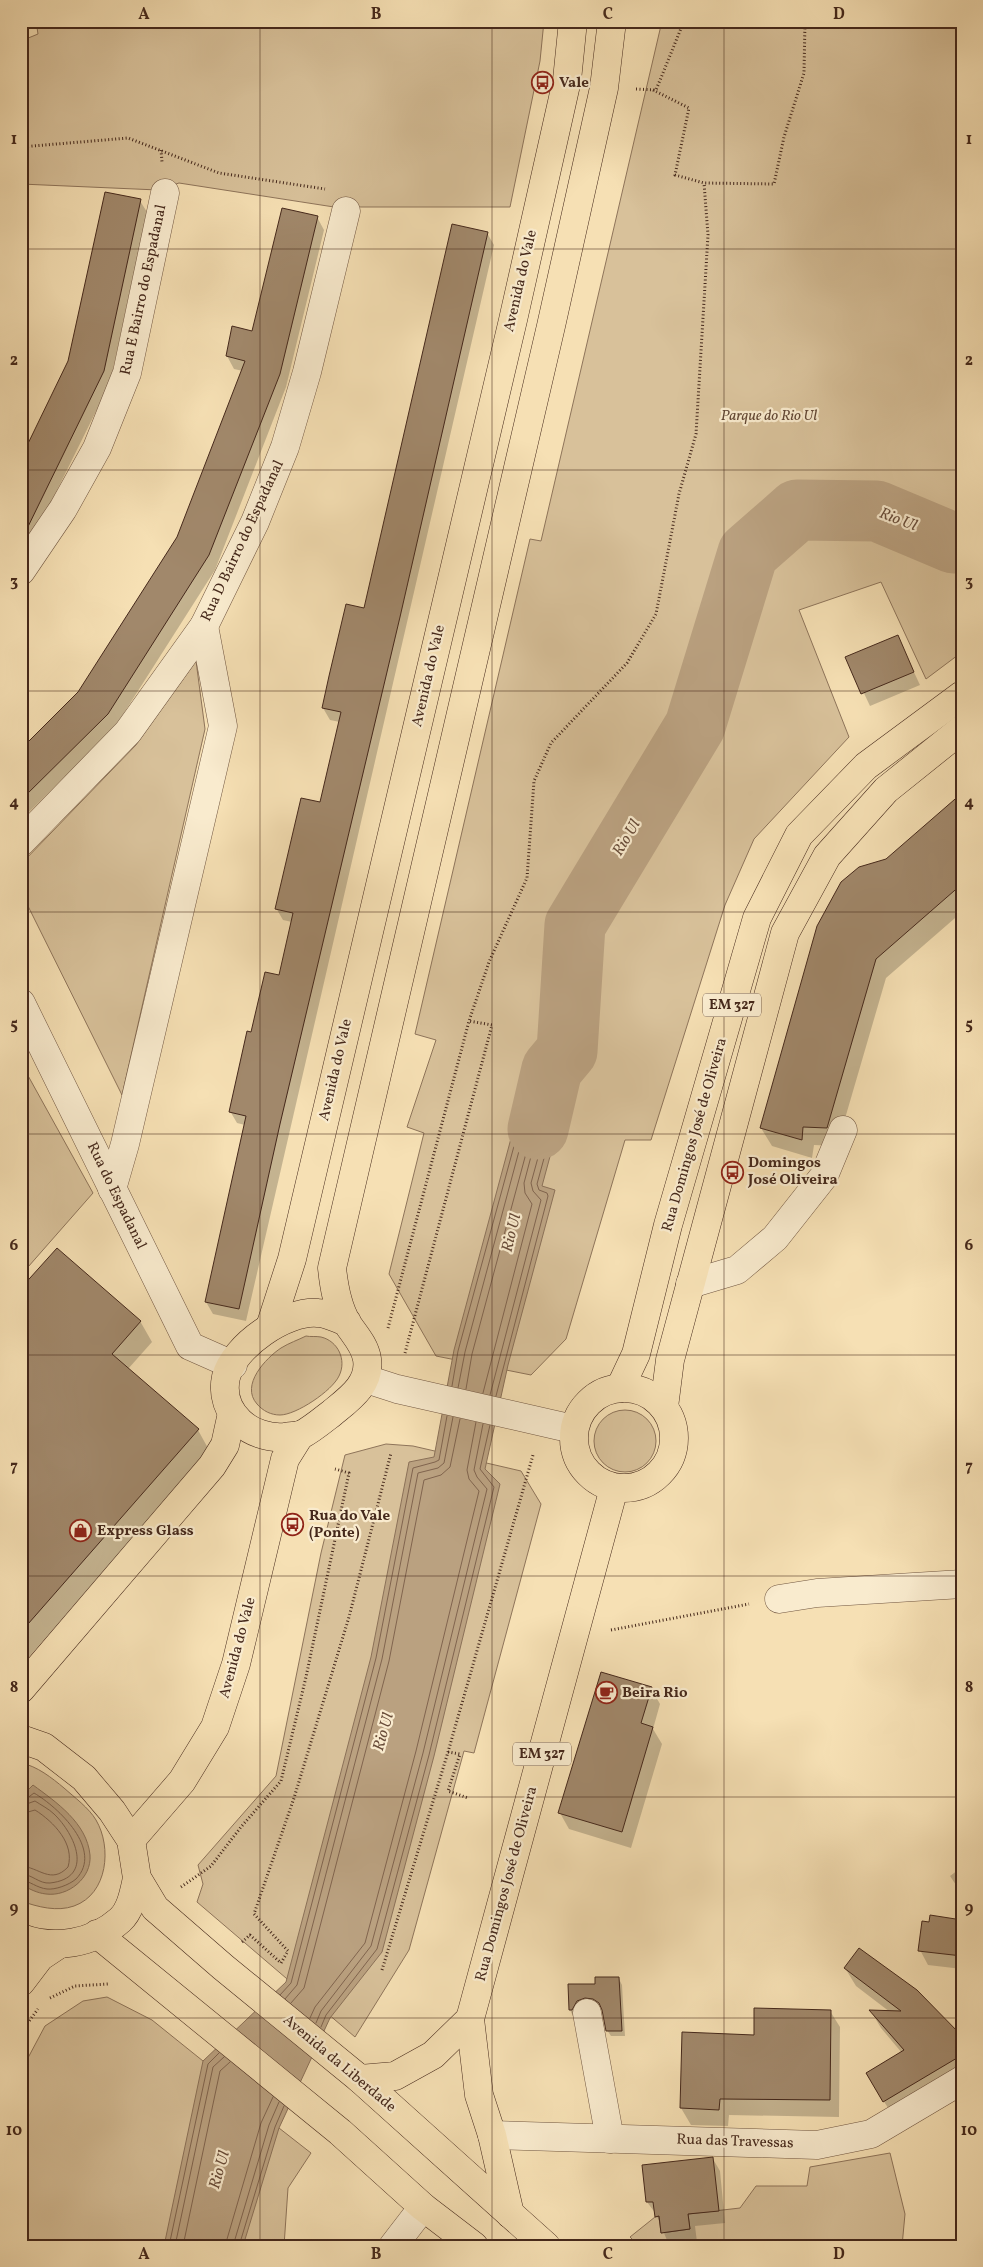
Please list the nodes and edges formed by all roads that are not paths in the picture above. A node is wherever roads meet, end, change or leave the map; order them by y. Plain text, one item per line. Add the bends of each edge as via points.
1 (573, 21) edge
2 (612, 21) edge
3 (165, 193) dead end
4 (346, 211) road end
5 (21, 572) edge
6 (204, 626) junction
7 (962, 695) edge
8 (959, 736) edge
9 (21, 842) edge
10 (21, 1003) edge
11 (843, 1130) dead end
12 (112, 1189) junction
13 (690, 1284) junction
14 (347, 1322) junction
15 (270, 1327) junction
16 (233, 1365) junction
17 (366, 1379) junction
18 (620, 1388) junction
19 (664, 1407) junction
20 (232, 1412) junction
21 (573, 1429) junction
22 (300, 1435) junction
23 (614, 1488) junction
24 (962, 1584) edge
25 (779, 1598) road end
26 (21, 1690) edge
27 (21, 1739) edge
28 (131, 1840) junction
29 (137, 1878) junction
30 (97, 1934) junction
31 (21, 1938) edge
32 (58, 1945) junction
33 (21, 1982) edge
34 (586, 2013) dead end
35 (470, 2019) junction
36 (360, 2079) junction
37 (962, 2080) edge
38 (492, 2135) junction
39 (610, 2139) junction
40 (423, 2207) junction
41 (510, 2214) junction
42 (393, 2246) edge
43 (474, 2246) edge
44 (546, 2246) edge

1 - 15 main road, Avenida do Vale via 567,80 513,320 292,1259
2 - 14 main road via 604,88 551,326 332,1268 335,1295
3 - 5 street, Rua E Bairro do Espadanal via 127,373 97,448 63,509
4 - 6 street, Rua D Bairro do Espadanal via 285,448 255,522
6 - 9 street, Rua D Bairro do Espadanal via 128,732
6 - 12 street via 223,726
7 - 18 main road, Rua Domingos José de Oliveira / EM 327 via 866,766 799,835 761,909 668,1225 636,1354
8 - 13 main road, EM 327 via 886,790 827,856 785,933
10 - 12 street, Rua do Espadanal
11 - 13 street via 824,1176 775,1238 737,1270
12 - 16 street, Rua do Espadanal via 190,1346
13 - 19 main road, EM 327 via 670,1360
14 - 15 main road, Avenida do Vale via 318,1313 294,1316
14 - 17 main road via 367,1359
15 - 16 main road, Avenida do Vale via 241,1351
16 - 20 main road, Avenida do Vale via 226,1376 226,1393
17 - 21 street
17 - 22 main road, Avenida do Vale via 326,1418
18 - 19 main road via 637,1389
18 - 21 main road via 590,1400 579,1413
19 - 23 main road, EM 327 via 672,1422 675,1440 671,1457 662,1472 648,1483 632,1489
20 - 22 main road, Avenida do Vale via 249,1431 273,1438
20 - 26 main road, Avenida do Vale via 225,1445 212,1466
21 - 23 main road, EM 327 via 573,1445 586,1473
22 - 28 main road, Avenida do Vale via 285,1459 236,1664 215,1726 182,1781
23 - 35 main road, Rua Domingos José de Oliveira / EM 327
24 - 25 street
27 - 28 main road, Avenida da Liberdade via 44,1747 84,1778 112,1810
28 - 29 main road, Avenida da Liberdade
29 - 30 main road, Avenida da Liberdade via 131,1904 120,1920
29 - 36 main road, Avenida da Liberdade via 155,1908 231,1956
30 - 32 main road, Avenida da Liberdade
30 - 40 main road via 340,2132
31 - 32 main road, Avenida da Liberdade
32 - 33 main road via 40,1956
34 - 39 street
35 - 36 main road via 433,2055 395,2076
35 - 38 main road, Rua Domingos José de Oliveira / EM 327 via 479,2095
36 - 41 main road, Avenida da Liberdade
37 - 39 street, Rua das Travessas via 871,2134 817,2145
38 - 39 street, Rua das Travessas
38 - 41 main road, Rua Domingos José de Oliveira
40 - 42 street
40 - 43 main road
41 - 44 main road, Avenida da Liberdade

